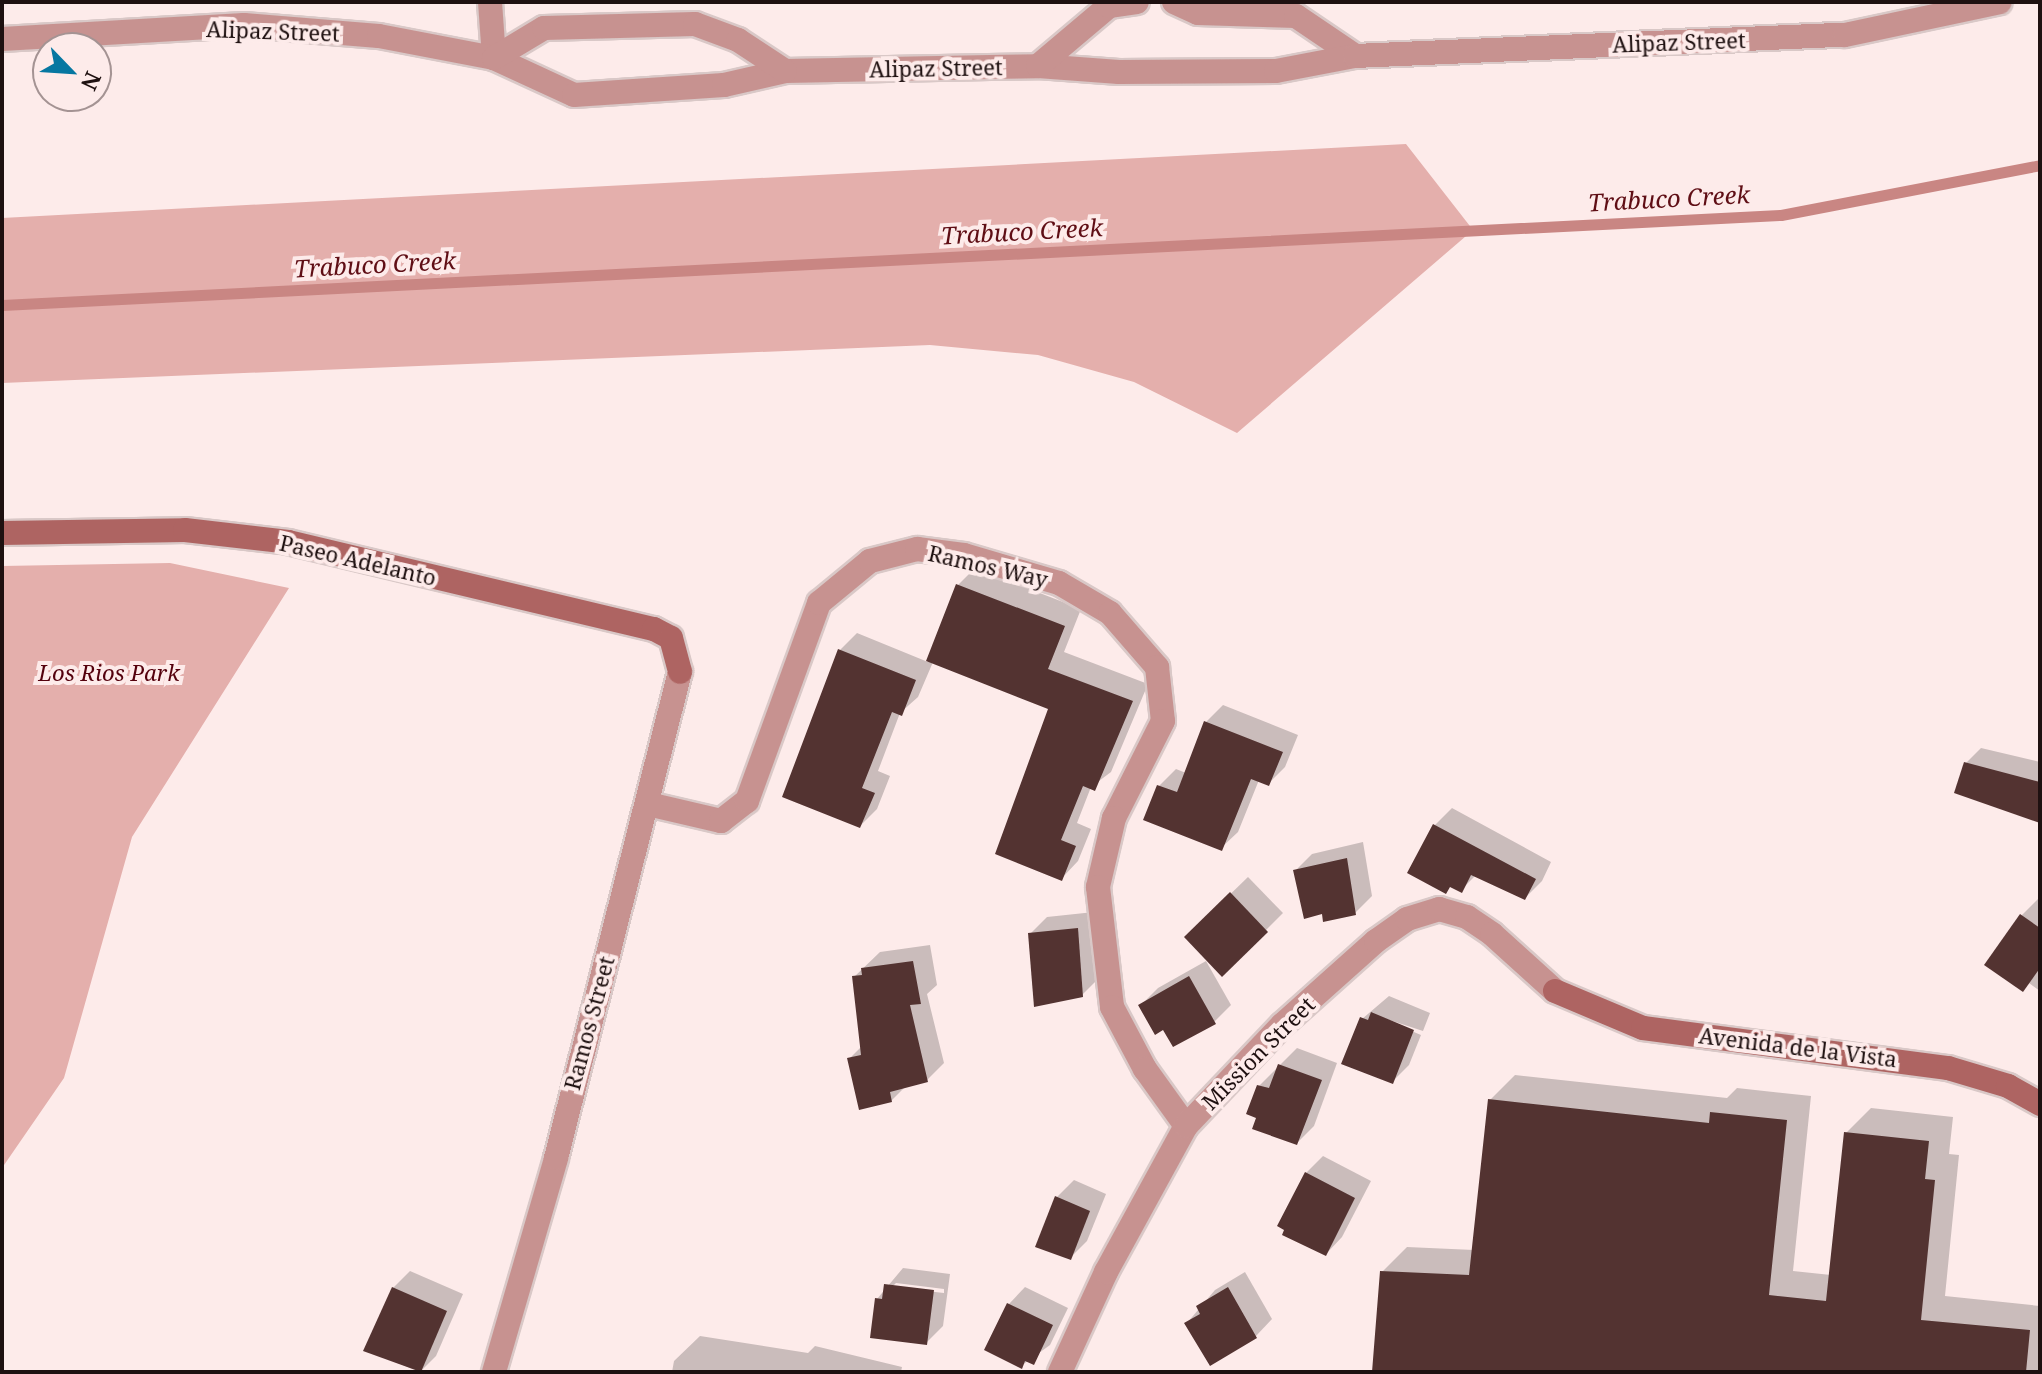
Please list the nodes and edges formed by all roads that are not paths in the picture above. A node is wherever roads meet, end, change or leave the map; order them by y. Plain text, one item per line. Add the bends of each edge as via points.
1 (490, 2) edge
2 (1137, 2) edge
3 (1174, 2) edge
4 (2000, 2) edge
5 (2, 39) edge
6 (1355, 56) junction
7 (494, 58) junction
8 (1038, 66) junction
9 (785, 71) junction
10 (2, 533) edge
11 (680, 672) joint
12 (648, 804) junction
13 (1555, 991) joint
14 (2040, 1104) edge
15 (1186, 1126) junction
16 (494, 1372) edge
17 (1060, 1372) edge

1 - 7 street
2 - 8 street via 1109,6
3 - 6 street via 1198,13 1296,16
4 - 6 street, Alipaz Street via 1845,35
5 - 7 street, Alipaz Street via 244,25 379,36
6 - 8 street, Alipaz Street via 1276,71 1119,72
7 - 9 street, Alipaz Street via 574,95 724,85
7 - 9 street via 544,28 695,24 738,40
8 - 9 street, Alipaz Street
10 - 11 street, Paseo Adelanto via 185,530 288,542 654,629 671,638
11 - 12 street, Ramos Street
12 - 15 street, Ramos Way via 721,821 747,801 819,603 870,561 917,549 964,555 1059,583 1110,613 1157,667 1163,721 1114,818 1098,887 1112,1007 1145,1069
12 - 16 street, Ramos Street via 552,1175
13 - 14 street, Avenida de la Vista via 1643,1028 1948,1068 2008,1086
13 - 15 street, Mission Street via 1467,917 1439,909 1407,919 1282,1025
15 - 17 street, Mission Street via 1106,1272

